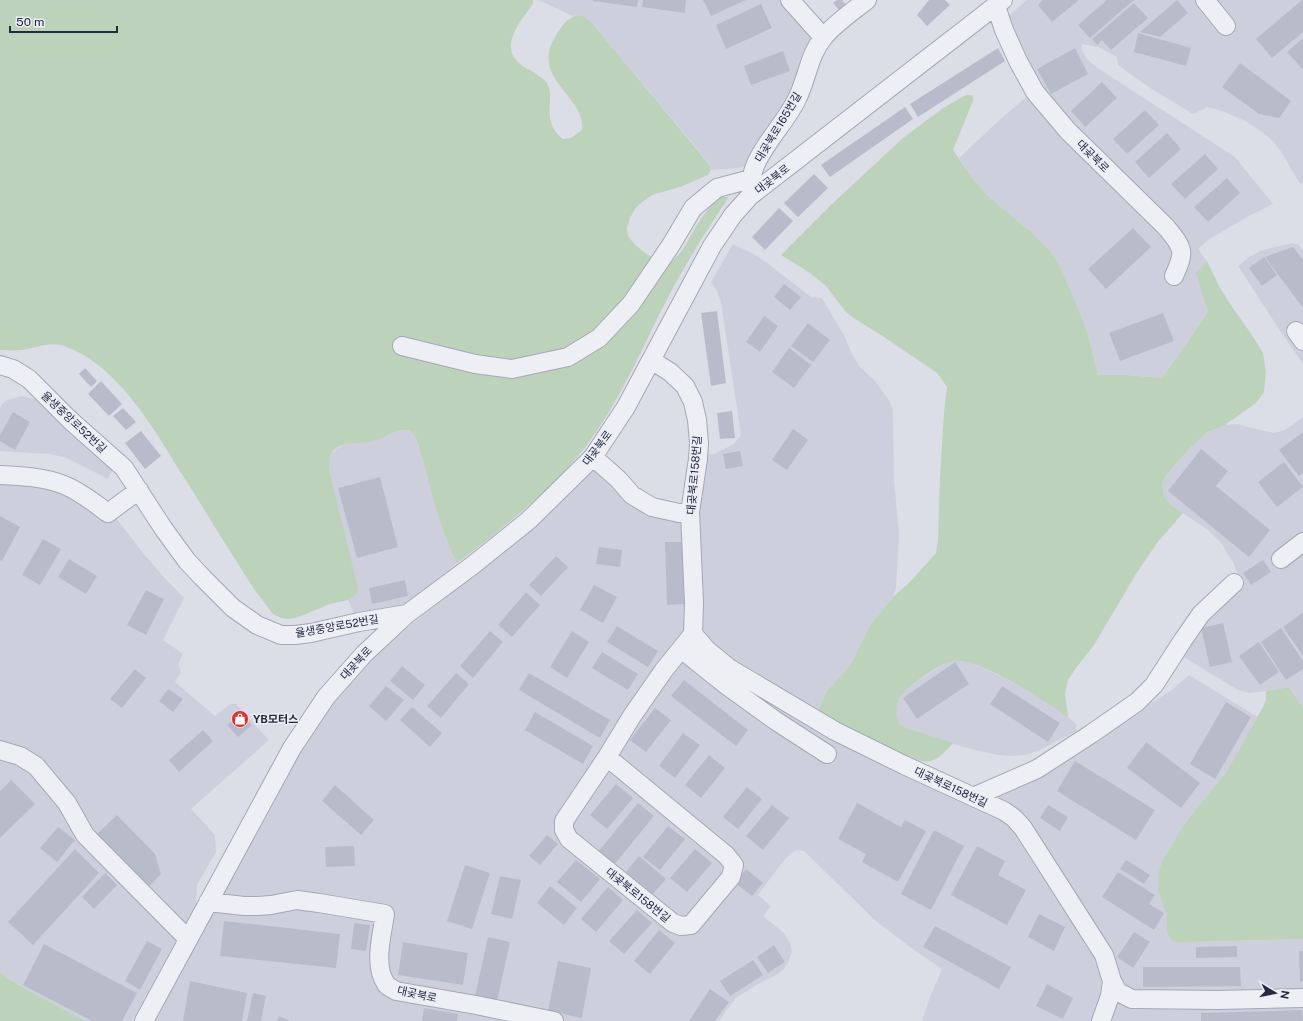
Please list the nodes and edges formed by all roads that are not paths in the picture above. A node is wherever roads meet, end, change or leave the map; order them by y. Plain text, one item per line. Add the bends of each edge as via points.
1 (790, 0) edge
2 (867, 0) edge
3 (1205, 0) edge
4 (999, 3) edge
5 (1226, 26) dead end
6 (823, 37) junction
7 (751, 188) junction
8 (1174, 276) dead end
9 (402, 346) dead end
10 (651, 360) junction
11 (0, 365) edge
12 (593, 457) junction
13 (0, 475) edge
14 (139, 490) junction
15 (690, 512) junction
16 (1303, 542) edge
17 (1281, 559) dead end
18 (1234, 583) dead end
19 (406, 614) junction
20 (693, 634) junction
21 (681, 649) junction
22 (0, 750) edge
23 (827, 754) dead end
24 (607, 757) junction
25 (973, 797) junction
26 (208, 902) junction
27 (188, 939) junction
28 (1112, 981) junction
29 (1303, 998) edge
30 (144, 1021) edge
31 (554, 1021) edge
32 (1101, 1021) edge

1 - 6 street
2 - 6 street, 대곶북로165번길
3 - 5 street
4 - 7 street, 대곶북로
4 - 8 street, 대곶북로 via 1004,30 1035,92 1068,131 1177,240 1182,251
6 - 7 street, 대곶북로165번길 via 811,58 796,100 755,166
7 - 9 street, 대곶북로 via 717,188 693,208 631,304 599,338 568,357 512,369 475,364
7 - 10 street, 대곶북로 via 712,246
10 - 12 street, 대곶북로 via 626,407
10 - 15 street, 대곶북로158번길 via 670,372 685,386 698,420 698,459
11 - 14 street, 율생중앙로52번길 via 13,369 29,379 75,425 124,468
12 - 15 street via 632,495 652,506
12 - 19 street, 대곶북로 via 529,520
13 - 14 street via 45,479 64,485 108,513
14 - 19 street, 율생중앙로52번길 via 178,549 202,577 234,608 257,625 281,635 295,635
15 - 20 street, 대곶북로158번길
16 - 17 street
18 - 25 street via 1201,614 1154,685 1138,702 1037,769
19 - 26 street, 대곶북로 via 364,654 326,697 292,748
20 - 21 street, 대곶북로158번길
20 - 25 street, 대곶북로158번길 via 707,650 730,668 822,723
21 - 23 street via 776,721
21 - 24 street, 대곶북로158번길 via 632,716
22 - 27 street via 20,756 36,766 67,803 85,835
24 - 24 street, 대곶북로158번길 via 564,821 564,830 569,839 673,923 681,926 691,925 731,877 734,865 726,855
25 - 28 street, 대곶북로158번길 via 1014,818 1023,828 1104,956
26 - 27 street, 대곶북로
26 - 31 street, 대곶북로 via 258,906 296,900 385,914 379,958 382,976 387,986 396,991
27 - 30 street, 대곶북로
28 - 29 street via 1118,992 1132,999
28 - 32 street, 대곶북로158번길 via 1110,996

